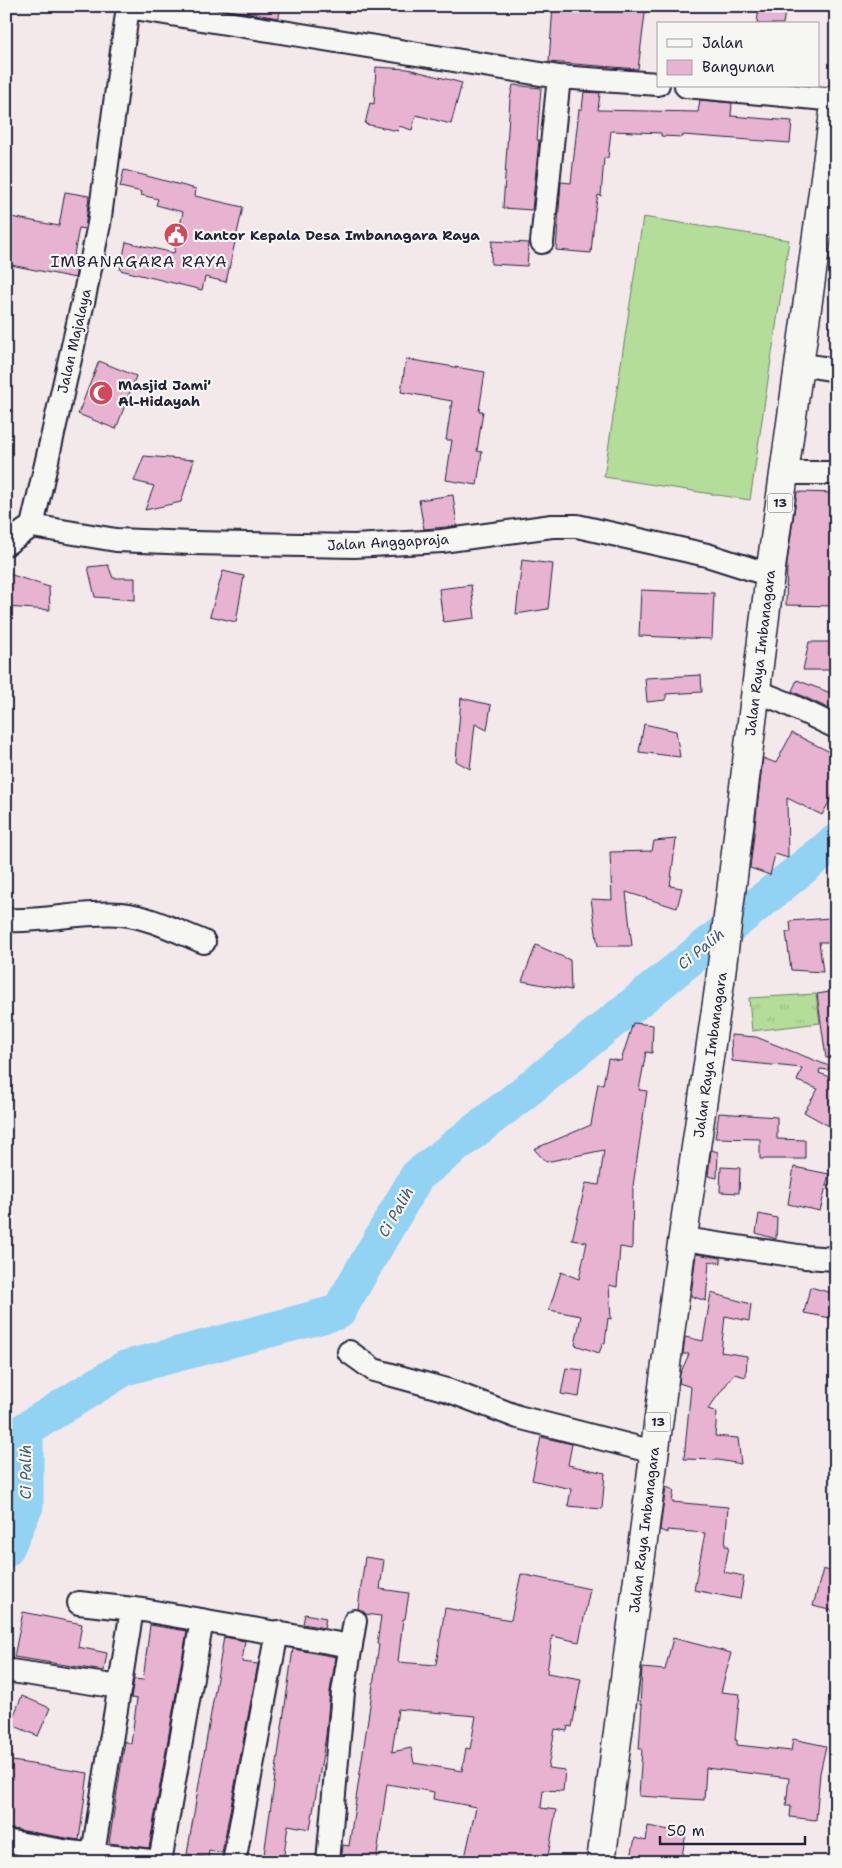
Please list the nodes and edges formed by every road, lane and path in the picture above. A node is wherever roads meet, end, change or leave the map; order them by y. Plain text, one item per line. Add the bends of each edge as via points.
1 (128, 7) edge
2 (559, 76) junction
3 (657, 84) edge
4 (709, 88) edge
5 (836, 99) edge
6 (542, 242) dead end
7 (799, 364) junction
8 (836, 370) edge
9 (784, 473) junction
10 (836, 473) edge
11 (32, 526) junction
12 (6, 544) edge
13 (770, 575) junction
14 (756, 692) junction
15 (836, 727) edge
16 (6, 920) edge
17 (204, 942) dead end
18 (684, 1239) junction
19 (836, 1259) edge
20 (349, 1352) dead end
21 (654, 1452) junction
22 (79, 1603) dead end
23 (132, 1609) junction
24 (202, 1620) junction
25 (355, 1621) dead end
26 (277, 1632) junction
27 (350, 1646) junction
28 (10, 1671) dead end
29 (120, 1687) junction
30 (6, 1841) edge
31 (93, 1854) junction
32 (69, 1857) edge
33 (234, 1862) edge
34 (328, 1862) edge
35 (601, 1862) edge

1 - 2 street
1 - 11 street, Jalan Majalaya via 99,224
2 - 3 street
2 - 6 street
4 - 5 street
5 - 7 highway, Jalan Raya Imbanagara / 13
7 - 8 street
7 - 9 highway, Jalan Raya Imbanagara / 13
9 - 10 street
9 - 13 highway, Jalan Raya Imbanagara / 13
11 - 12 street
11 - 13 street, Jalan Anggapraja via 116,540 354,546 442,541 552,526 577,526 707,556
13 - 14 highway, Jalan Raya Imbanagara / 13
14 - 15 street
14 - 18 highway, Jalan Raya Imbanagara / 13
16 - 17 street via 123,914 143,918
18 - 19 street
18 - 21 highway, Jalan Raya Imbanagara / 13
20 - 21 street via 374,1370 447,1390 518,1417
21 - 35 highway, Jalan Raya Imbanagara / 13
22 - 23 street
23 - 24 street
23 - 29 street
24 - 26 street
24 - 31 street via 160,1862
25 - 27 street
26 - 27 street
26 - 33 street
27 - 34 street
28 - 29 street
29 - 31 street
30 - 32 street
31 - 32 street

